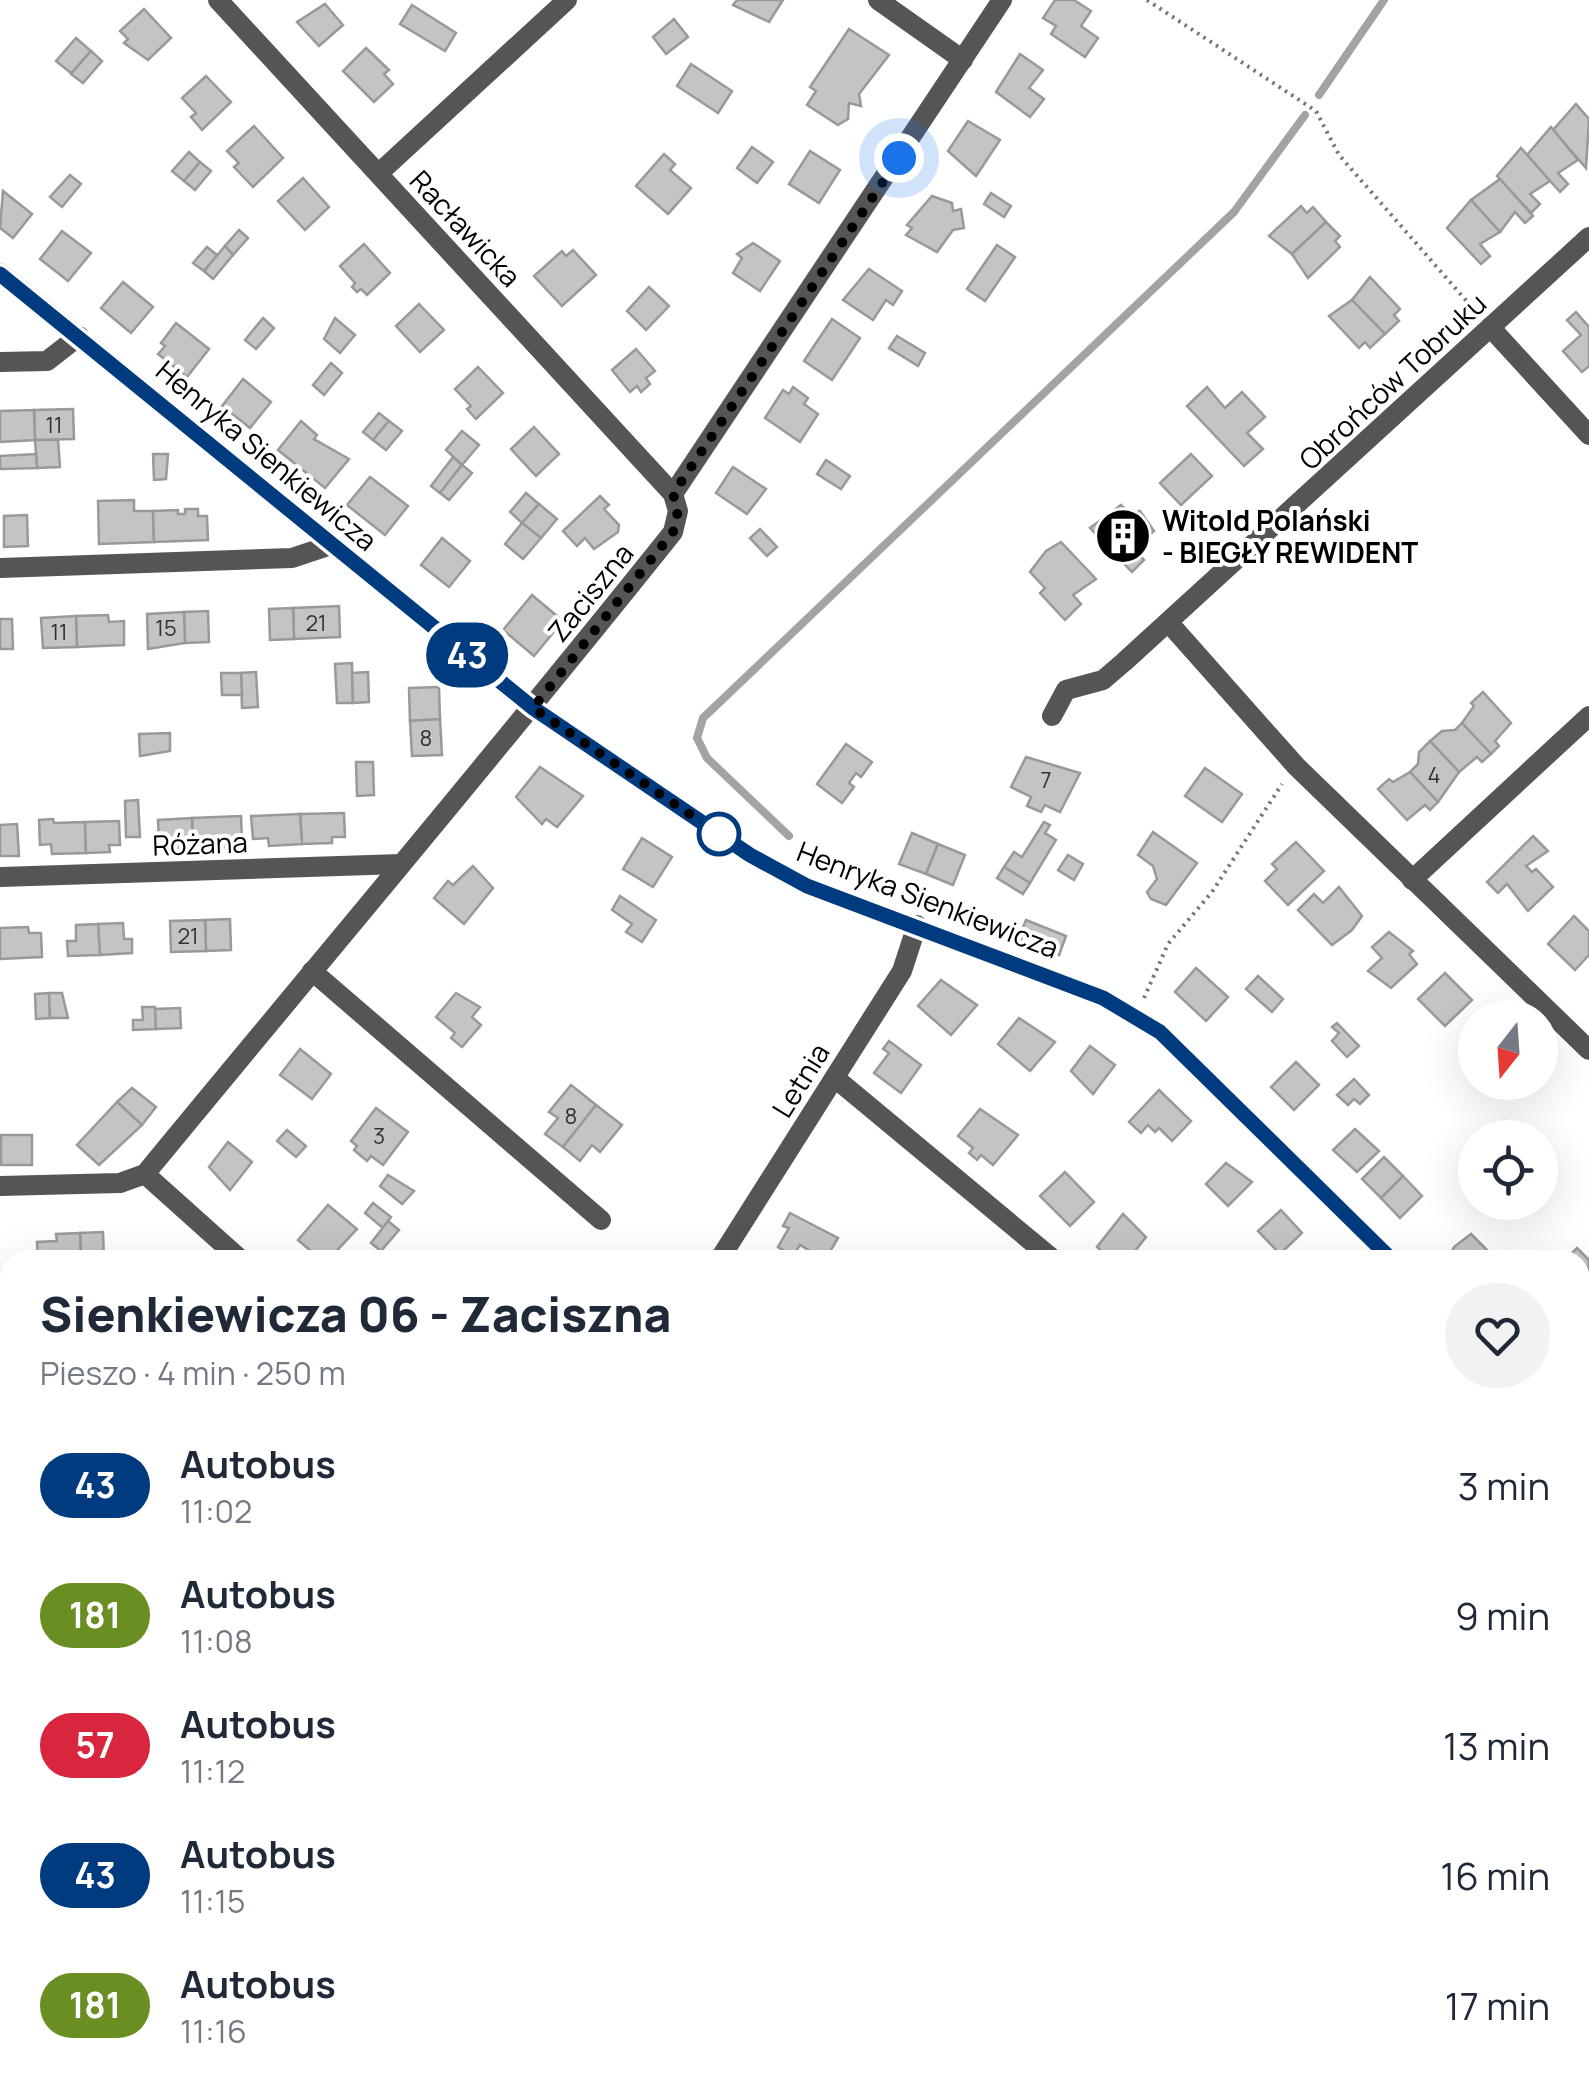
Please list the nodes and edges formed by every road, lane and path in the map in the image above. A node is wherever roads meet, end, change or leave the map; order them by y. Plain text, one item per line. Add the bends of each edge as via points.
1 (218, 0) edge
2 (568, 0) edge
3 (878, 0) edge
4 (1002, 0) edge
5 (1147, 0) edge
6 (963, 60) junction
7 (379, 174) junction
8 (1589, 237) edge
9 (0, 274) edge
10 (1490, 328) junction
11 (79, 336) junction
12 (0, 362) edge
13 (1589, 435) edge
14 (673, 494) junction
15 (332, 545) junction
16 (0, 568) edge
17 (1170, 622) junction
18 (533, 708) junction
19 (1052, 716) dead end
20 (1589, 716) edge
21 (1296, 766) junction
22 (401, 864) junction
23 (0, 877) edge
24 (1412, 880) junction
25 (918, 926) junction
26 (312, 971) junction
27 (1135, 1016) junction
28 (1589, 1050) edge
29 (835, 1078) junction
30 (145, 1174) junction
31 (0, 1186) edge
32 (601, 1220) dead end
33 (229, 1250) edge
34 (726, 1250) edge
35 (1042, 1250) edge
36 (1382, 1250) edge

1 - 7 street, Racławicka
2 - 7 street
3 - 6 street
4 - 6 street, Zaciszna
5 - 10 path via 1316,111 1339,155
6 - 14 street, Zaciszna
7 - 14 street, Racławicka
8 - 10 street, Obrońców Tobruku
9 - 11 street, Henryka Sienkiewicza
10 - 13 street
10 - 17 street, Obrońców Tobruku
11 - 12 street via 48,361
11 - 15 street, Henryka Sienkiewicza
14 - 18 street, Zaciszna via 673,532
15 - 16 street via 292,558
15 - 18 street, Henryka Sienkiewicza
17 - 19 street, Obrońców Tobruku via 1103,680 1066,690
17 - 21 street
18 - 22 street, Zaciszna
18 - 25 street, Henryka Sienkiewicza via 750,855 807,886
20 - 24 street
21 - 24 street
21 - 27 path via 1212,892 1168,944
22 - 23 street, Różana
22 - 26 street, Zaciszna
24 - 28 street
25 - 27 street, Henryka Sienkiewicza
25 - 29 street, Letnia via 902,970
26 - 30 street, Zaciszna
26 - 32 street
27 - 36 street, Henryka Sienkiewicza via 1188,1056
29 - 34 street, Letnia
29 - 35 street
30 - 31 street via 120,1183
30 - 33 street

